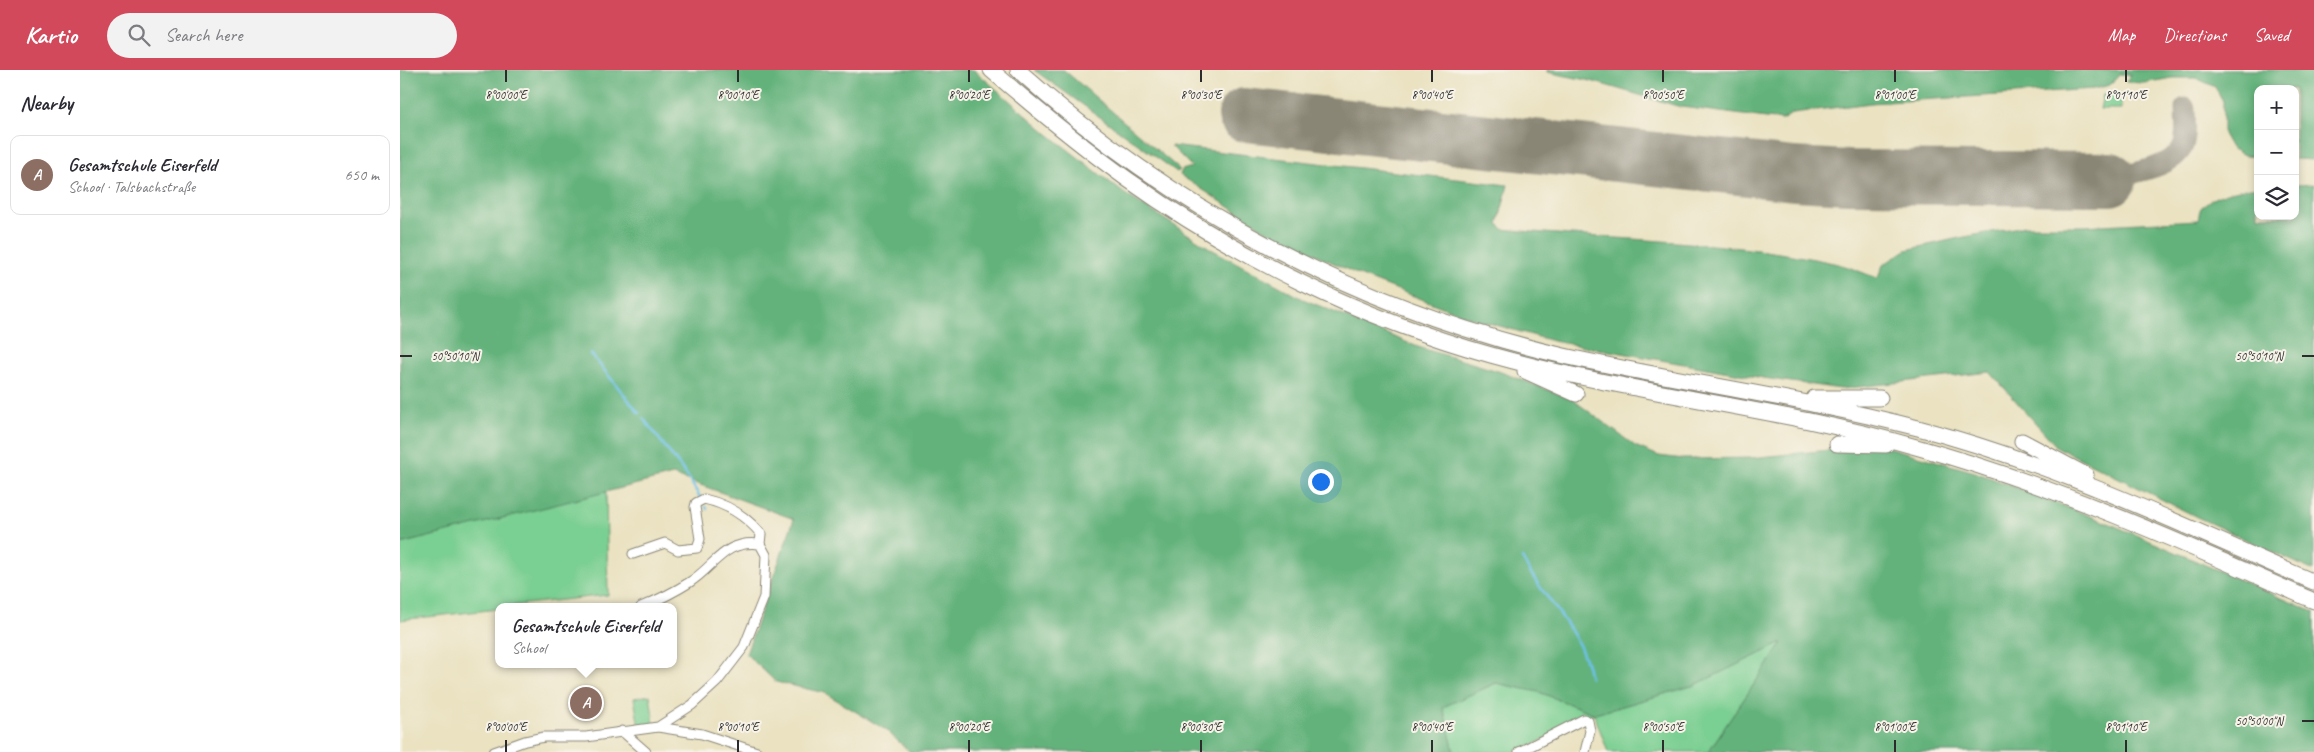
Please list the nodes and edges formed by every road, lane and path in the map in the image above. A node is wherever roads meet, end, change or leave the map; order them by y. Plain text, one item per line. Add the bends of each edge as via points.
1 (991, 70) edge
2 (1018, 70) edge
3 (1490, 355) junction
4 (1576, 394) dead end
5 (1762, 394) junction
6 (1880, 398) dead end
7 (2022, 441) dead end
8 (1837, 444) dead end
9 (1912, 446) junction
10 (2142, 506) junction
11 (760, 544) junction
12 (633, 554) dead end
13 (2314, 582) edge
14 (2314, 601) edge
15 (649, 603) edge
16 (658, 727) junction
17 (622, 731) junction
18 (494, 752) edge
19 (646, 752) edge
20 (757, 752) edge
21 (1519, 752) edge
22 (1585, 752) edge

1 - 3 highway via 1130,181 1261,261 1370,312
2 - 5 highway via 1092,132 1194,203 1277,250 1366,293 1422,315 1564,356
3 - 4 highway
3 - 9 highway
5 - 6 highway
5 - 10 highway via 1920,429 2057,473
7 - 10 highway
8 - 9 highway
9 - 14 highway via 2051,489 2136,522
10 - 13 highway
11 - 12 street via 761,534 750,521 718,502 704,499 695,507 700,532 697,548 678,550 665,543
11 - 15 street via 748,543 720,554 692,581
11 - 16 street via 766,556 764,597 744,647 699,699
16 - 17 street
16 - 20 street via 702,734
17 - 18 street via 586,737 544,737
17 - 19 street
21 - 22 street via 1584,719 1588,721 1590,731

